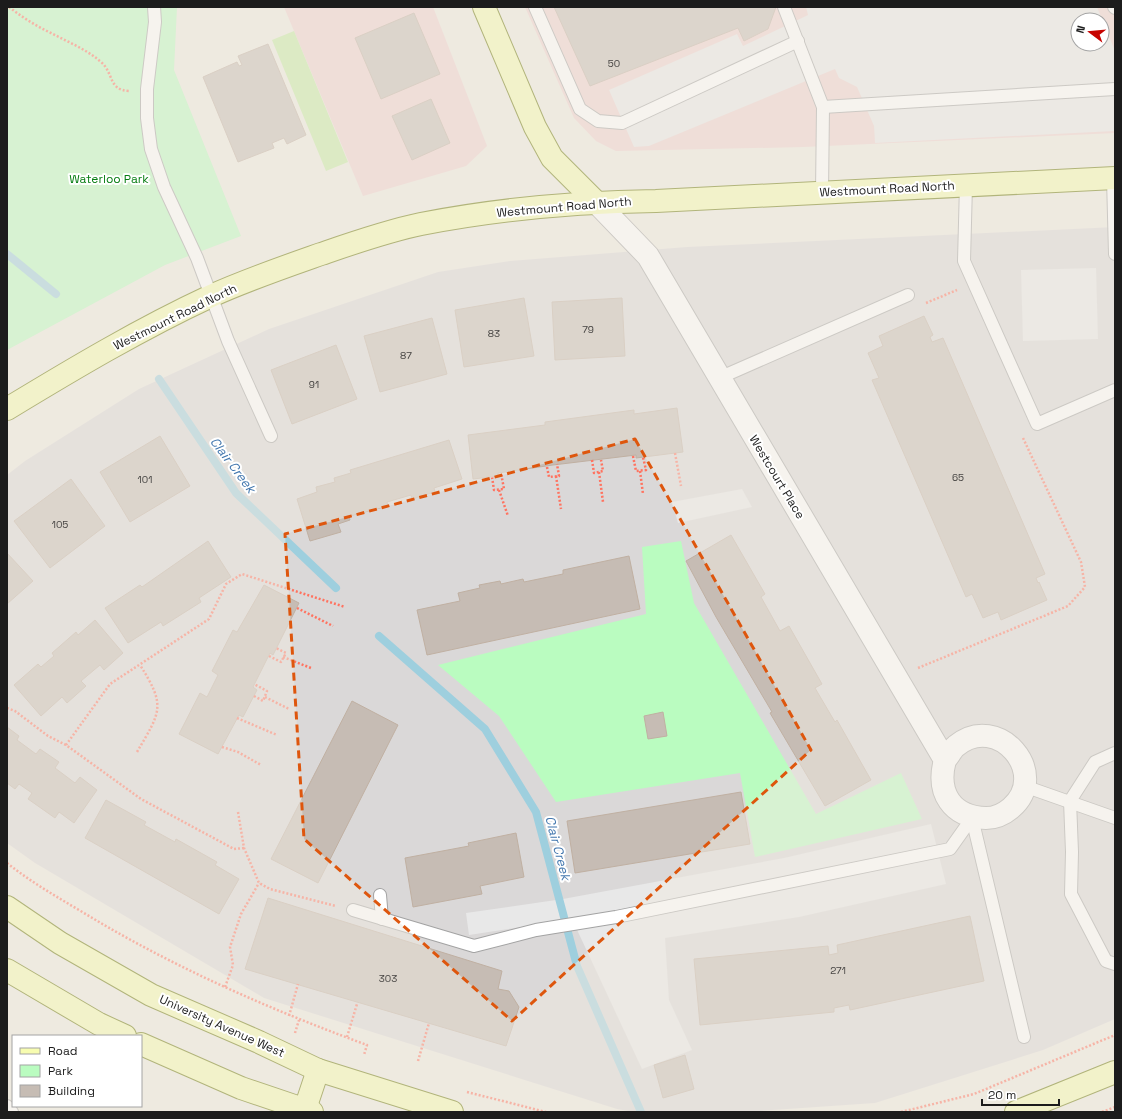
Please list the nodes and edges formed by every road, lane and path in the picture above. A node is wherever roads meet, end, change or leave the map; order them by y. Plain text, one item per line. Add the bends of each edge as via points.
1 (9, 7) edge
2 (154, 7) edge
3 (484, 7) edge
4 (535, 7) edge
5 (784, 7) edge
6 (798, 41) junction
7 (1115, 89) edge
8 (130, 91) dead end
9 (823, 107) junction
10 (1114, 178) edge
11 (966, 185) junction
12 (822, 192) junction
13 (596, 202) junction
14 (1115, 254) edge
15 (974, 283) junction
16 (908, 295) dead end
17 (211, 296) junction
18 (925, 303) dead end
19 (719, 378) junction
20 (1115, 390) edge
21 (7, 409) edge
22 (1037, 424) junction
23 (271, 436) dead end
24 (675, 453) dead end
25 (633, 456) dead end
26 (643, 457) dead end
27 (592, 460) dead end
28 (601, 460) dead end
29 (558, 464) dead end
30 (547, 467) dead end
31 (640, 471) junction
32 (599, 472) junction
33 (502, 473) dead end
34 (556, 476) junction
35 (492, 477) dead end
36 (681, 486) dead end
37 (499, 490) junction
38 (643, 494) dead end
39 (603, 502) dead end
40 (561, 509) dead end
41 (508, 516) dead end
42 (297, 608) dead end
43 (346, 608) dead end
44 (333, 626) dead end
45 (276, 648) dead end
46 (269, 656) dead end
47 (283, 657) junction
48 (140, 665) junction
49 (311, 668) dead end
50 (896, 677) junction
51 (254, 684) dead end
52 (254, 696) dead end
53 (265, 697) junction
54 (7, 708) edge
55 (289, 709) dead end
56 (237, 718) dead end
57 (277, 735) dead end
58 (66, 745) junction
59 (222, 747) dead end
60 (137, 752) dead end
61 (1115, 752) edge
62 (945, 760) junction
63 (262, 765) dead end
64 (1024, 786) junction
65 (1070, 801) junction
66 (238, 812) dead end
67 (972, 818) junction
68 (1115, 818) edge
69 (244, 848) junction
70 (7, 864) edge
71 (259, 883) junction
72 (380, 895) dead end
73 (7, 907) edge
74 (353, 910) joint
75 (382, 919) junction
76 (1115, 964) edge
77 (7, 970) edge
78 (298, 984) dead end
79 (225, 987) junction
80 (357, 1004) dead end
81 (289, 1016) junction
82 (299, 1020) junction
83 (429, 1023) dead end
84 (294, 1033) dead end
85 (123, 1035) edge
86 (1115, 1035) edge
87 (347, 1037) junction
88 (1024, 1037) dead end
89 (142, 1044) edge
90 (364, 1055) dead end
91 (418, 1061) dead end
92 (318, 1070) junction
93 (1115, 1072) edge
94 (7, 1106) edge
95 (1115, 1106) edge
96 (307, 1111) edge
97 (12, 1112) edge
98 (452, 1112) edge
99 (901, 1112) edge
100 (1016, 1112) edge
101 (1102, 1112) edge

1 - 8 path via 49,33 87,51 103,64 113,84 120,91
2 - 17 lane via 155,22 147,89 147,118 152,149 164,187 197,258
3 - 13 main road via 535,127 552,158
4 - 6 lane via 580,109 598,121 622,122
5 - 6 lane
6 - 9 lane
7 - 9 lane
9 - 12 lane
10 - 11 main road, Westmount Road North
10 - 14 lane
11 - 12 main road, Westmount Road North
11 - 15 lane via 964,261
12 - 13 main road, Westmount Road North
13 - 17 main road, Westmount Road North via 521,208 419,225 292,264
13 - 19 street, Westcourt Place via 648,256
15 - 18 path
15 - 22 lane
16 - 19 lane
17 - 21 main road, Westmount Road North via 100,354
17 - 23 lane
19 - 50 street, Westcourt Place
20 - 22 lane
22 - 50 path via 1020,432 1081,562 1085,587 1068,606
24 - 36 path
25 - 31 path via 636,471
26 - 31 path via 646,470
27 - 32 path via 594,473
28 - 32 path via 603,471
29 - 34 path via 559,476
30 - 34 path via 549,477
31 - 38 path
32 - 39 path
33 - 37 path via 504,489
34 - 40 path
35 - 37 path via 494,490
37 - 41 path
42 - 44 path
43 - 48 path via 242,574 226,584 209,619
45 - 47 path via 286,653
46 - 47 path via 281,662
47 - 49 path
48 - 58 path via 110,684
48 - 60 path via 153,686 158,700 158,712
50 - 62 street, Westcourt Place
51 - 53 path via 268,691
52 - 53 path via 263,701
53 - 55 path
54 - 58 path
56 - 57 path
58 - 69 path via 141,800 234,850
59 - 63 path via 238,752
61 - 65 lane via 1095,762
62 - 64 street via 956,746 968,738 984,735 998,738 1012,747 1021,759
62 - 67 street via 942,774 944,791 951,804
64 - 65 lane
64 - 67 street via 1015,804 1005,813 991,818
65 - 68 lane
65 - 76 lane via 1071,894 1106,961
66 - 69 path
67 - 75 lane via 950,849 583,923 536,930 474,946
67 - 88 lane
69 - 71 path
70 - 79 path via 125,938
71 - 74 path via 270,889
71 - 79 path via 241,914 230,947 233,965
72 - 75 lane
73 - 92 main road, University Avenue West via 60,943 151,995
74 - 75 lane
77 - 85 main road
78 - 81 path
79 - 81 path
80 - 87 path
81 - 82 path
82 - 84 path
82 - 87 path
83 - 91 path
86 - 99 path via 974,1094
87 - 90 path via 367,1045
89 - 96 main road via 241,1088
92 - 96 main road
92 - 98 main road, University Avenue West
93 - 100 main road
94 - 97 lane
95 - 101 path

